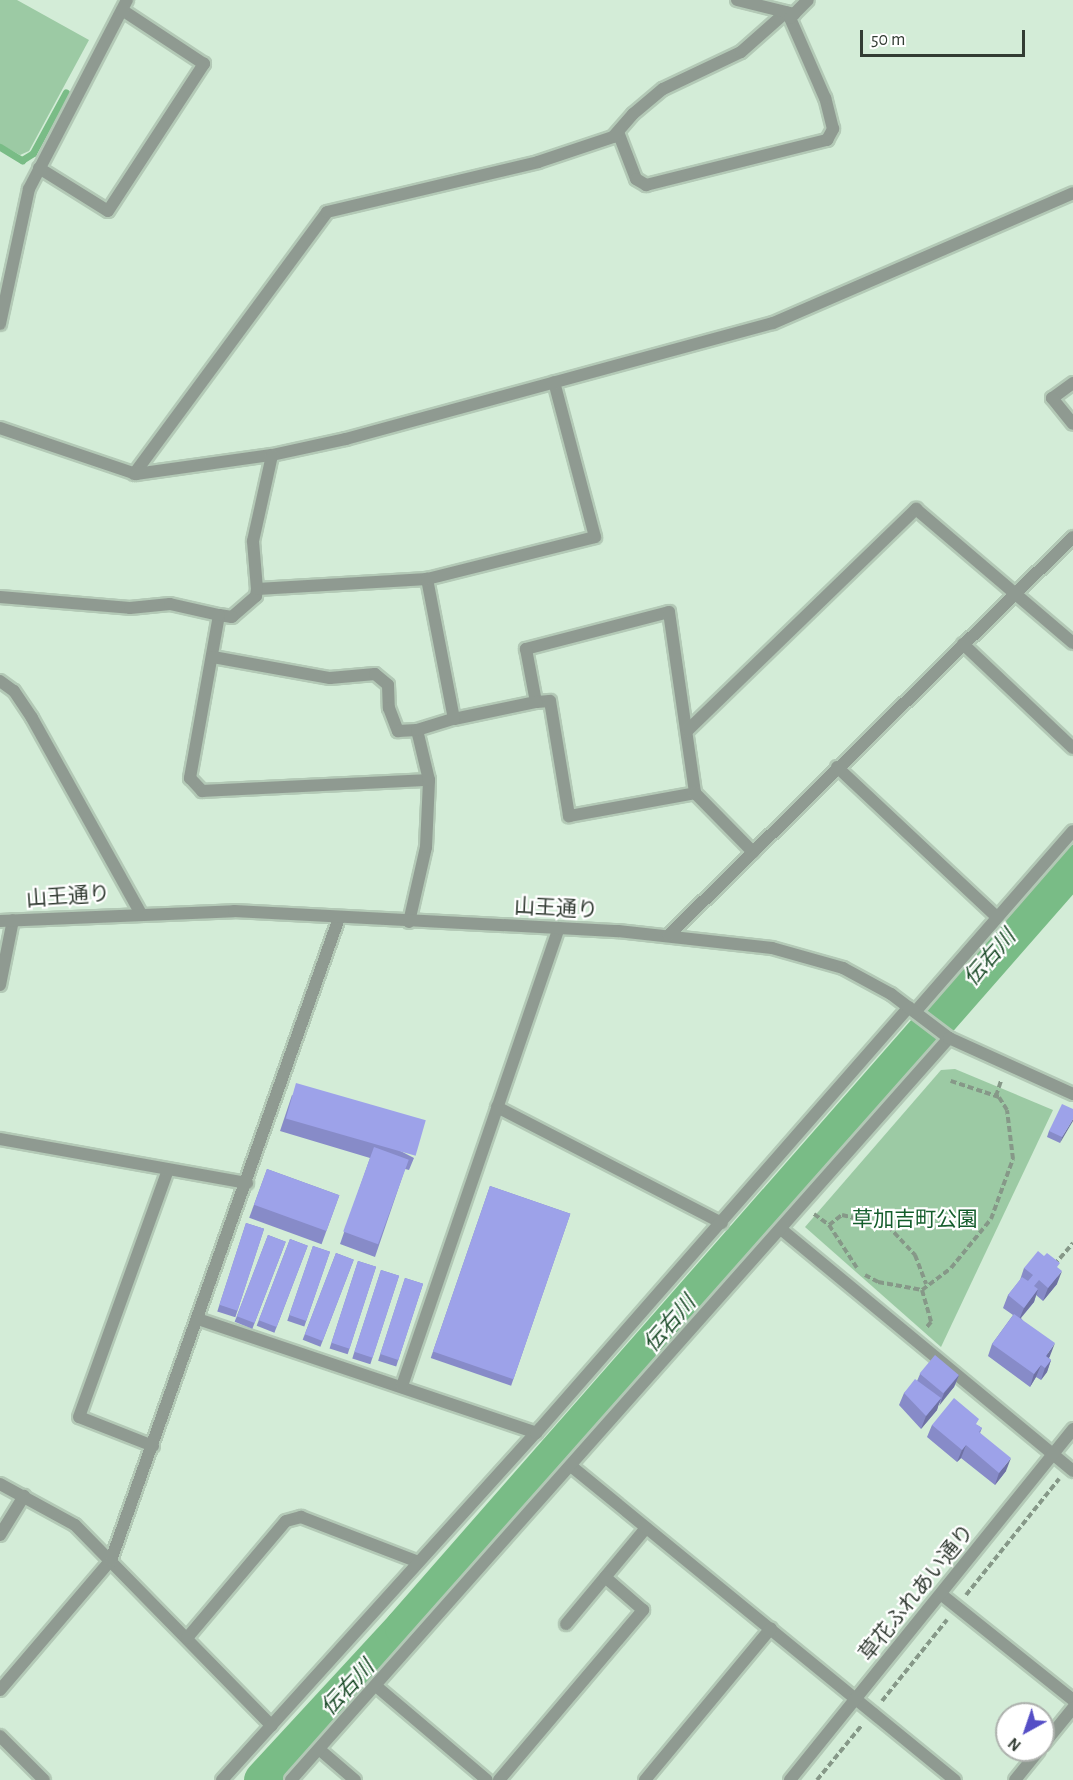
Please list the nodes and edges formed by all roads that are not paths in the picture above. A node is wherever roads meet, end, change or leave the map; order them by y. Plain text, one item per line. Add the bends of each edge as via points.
1 (737, 0) edge
2 (808, 0) edge
3 (125, 5) edge
4 (790, 14) junction
5 (618, 132) junction
6 (39, 168) junction
7 (1073, 193) edge
8 (3, 298) edge
9 (0, 324) edge
10 (554, 382) junction
11 (1073, 383) edge
12 (1073, 424) edge
13 (0, 428) edge
14 (272, 455) junction
15 (134, 474) junction
16 (1073, 537) edge
17 (427, 579) junction
18 (257, 589) junction
19 (1014, 593) junction
20 (0, 597) edge
21 (219, 615) junction
22 (1073, 643) edge
23 (963, 644) junction
24 (213, 657) junction
25 (0, 681) edge
26 (536, 702) junction
27 (454, 719) junction
28 (417, 730) junction
29 (688, 730) junction
30 (1073, 748) edge
31 (837, 767) junction
32 (429, 780) junction
33 (695, 793) junction
34 (1073, 831) edge
35 (753, 852) junction
36 (140, 912) junction
37 (997, 917) junction
38 (339, 918) junction
39 (6, 920) edge
40 (409, 922) junction
41 (559, 928) junction
42 (669, 935) junction
43 (0, 986) edge
44 (915, 1011) junction
45 (946, 1036) junction
46 (1073, 1095) edge
47 (497, 1107) junction
48 (0, 1139) edge
49 (168, 1170) junction
50 (247, 1184) junction
51 (722, 1223) junction
52 (782, 1230) junction
53 (198, 1319) junction
54 (402, 1386) junction
55 (1073, 1430) edge
56 (536, 1433) junction
57 (153, 1446) junction
58 (1053, 1455) junction
59 (571, 1466) junction
60 (1071, 1469) edge
61 (0, 1484) edge
62 (24, 1496) junction
63 (646, 1528) junction
64 (0, 1535) edge
65 (111, 1560) junction
66 (418, 1562) junction
67 (605, 1577) junction
68 (942, 1594) junction
69 (566, 1624) dead end
70 (771, 1628) junction
71 (187, 1638) junction
72 (376, 1686) junction
73 (0, 1690) edge
74 (856, 1700) junction
75 (1073, 1701) edge
76 (1073, 1708) edge
77 (272, 1726) junction
78 (1055, 1730) edge
79 (0, 1736) edge
80 (320, 1750) junction
81 (1029, 1762) edge
82 (44, 1780) edge
83 (222, 1780) edge
84 (291, 1780) edge
85 (356, 1780) edge
86 (487, 1780) edge
87 (499, 1780) edge
88 (645, 1780) edge
89 (790, 1780) edge
90 (953, 1780) edge
91 (1015, 1780) edge

1 - 4 street
2 - 4 street
3 - 6 street
3 - 6 street via 204,64 108,211
4 - 5 street via 741,52 663,89
4 - 5 street via 825,98 833,129 827,140 646,185 636,179
5 - 15 street via 604,141 538,162 327,212
6 - 8 street via 28,189
7 - 10 street via 773,323
8 - 9 street
10 - 14 street via 346,439
10 - 17 street via 595,537
11 - 12 street via 1052,398
13 - 15 street
14 - 15 street
14 - 18 street via 253,541
16 - 19 street
17 - 18 street
17 - 27 street
18 - 21 street via 256,596 232,617
19 - 22 street
19 - 23 street
19 - 29 street via 916,509
20 - 21 street via 130,608 170,604
21 - 24 street
23 - 30 street
23 - 31 street
24 - 28 street via 330,678 375,674 388,685 389,708 398,731
24 - 32 street via 190,778 202,791
25 - 36 street via 14,691 32,718
26 - 27 street
26 - 29 street via 526,649 669,612
26 - 33 street via 550,701 569,816
27 - 28 street
28 - 32 street
29 - 33 street
31 - 35 street
31 - 37 street
32 - 40 street via 426,847
33 - 35 street
34 - 37 street
35 - 42 street
36 - 38 street, 山王通り via 234,911
36 - 39 street, 山王通り
37 - 44 street
38 - 40 street, 山王通り
38 - 50 street
39 - 43 street
40 - 41 street, 山王通り
41 - 42 street, 山王通り
41 - 47 street
42 - 44 street, 山王通り via 809,957 868,981
44 - 45 street, 山王通り
44 - 51 street
45 - 46 street, 山王通り
45 - 52 street
47 - 51 street
47 - 54 street
48 - 49 street
49 - 50 street
49 - 57 street via 79,1417
50 - 53 street
51 - 56 street
52 - 58 street
52 - 59 street
53 - 54 street
53 - 57 street
54 - 56 street
55 - 58 street, 草花ふれあい通り
56 - 66 street
57 - 65 street
58 - 60 street
58 - 68 street, 草花ふれあい通り
59 - 63 street
59 - 72 street
61 - 62 street
62 - 64 street
62 - 65 street via 58,1513
63 - 67 street
63 - 70 street
65 - 71 street
65 - 73 street
66 - 71 street via 301,1517 286,1521
66 - 77 street
67 - 69 street
67 - 87 street via 643,1610
68 - 74 street, 草花ふれあい通り
68 - 75 street
70 - 74 street
70 - 88 street
71 - 77 street
72 - 80 street
72 - 86 street
74 - 89 street, 草花ふれあい通り
74 - 90 street
76 - 78 street
77 - 83 street
79 - 82 street
80 - 84 street
80 - 85 street
81 - 91 street

